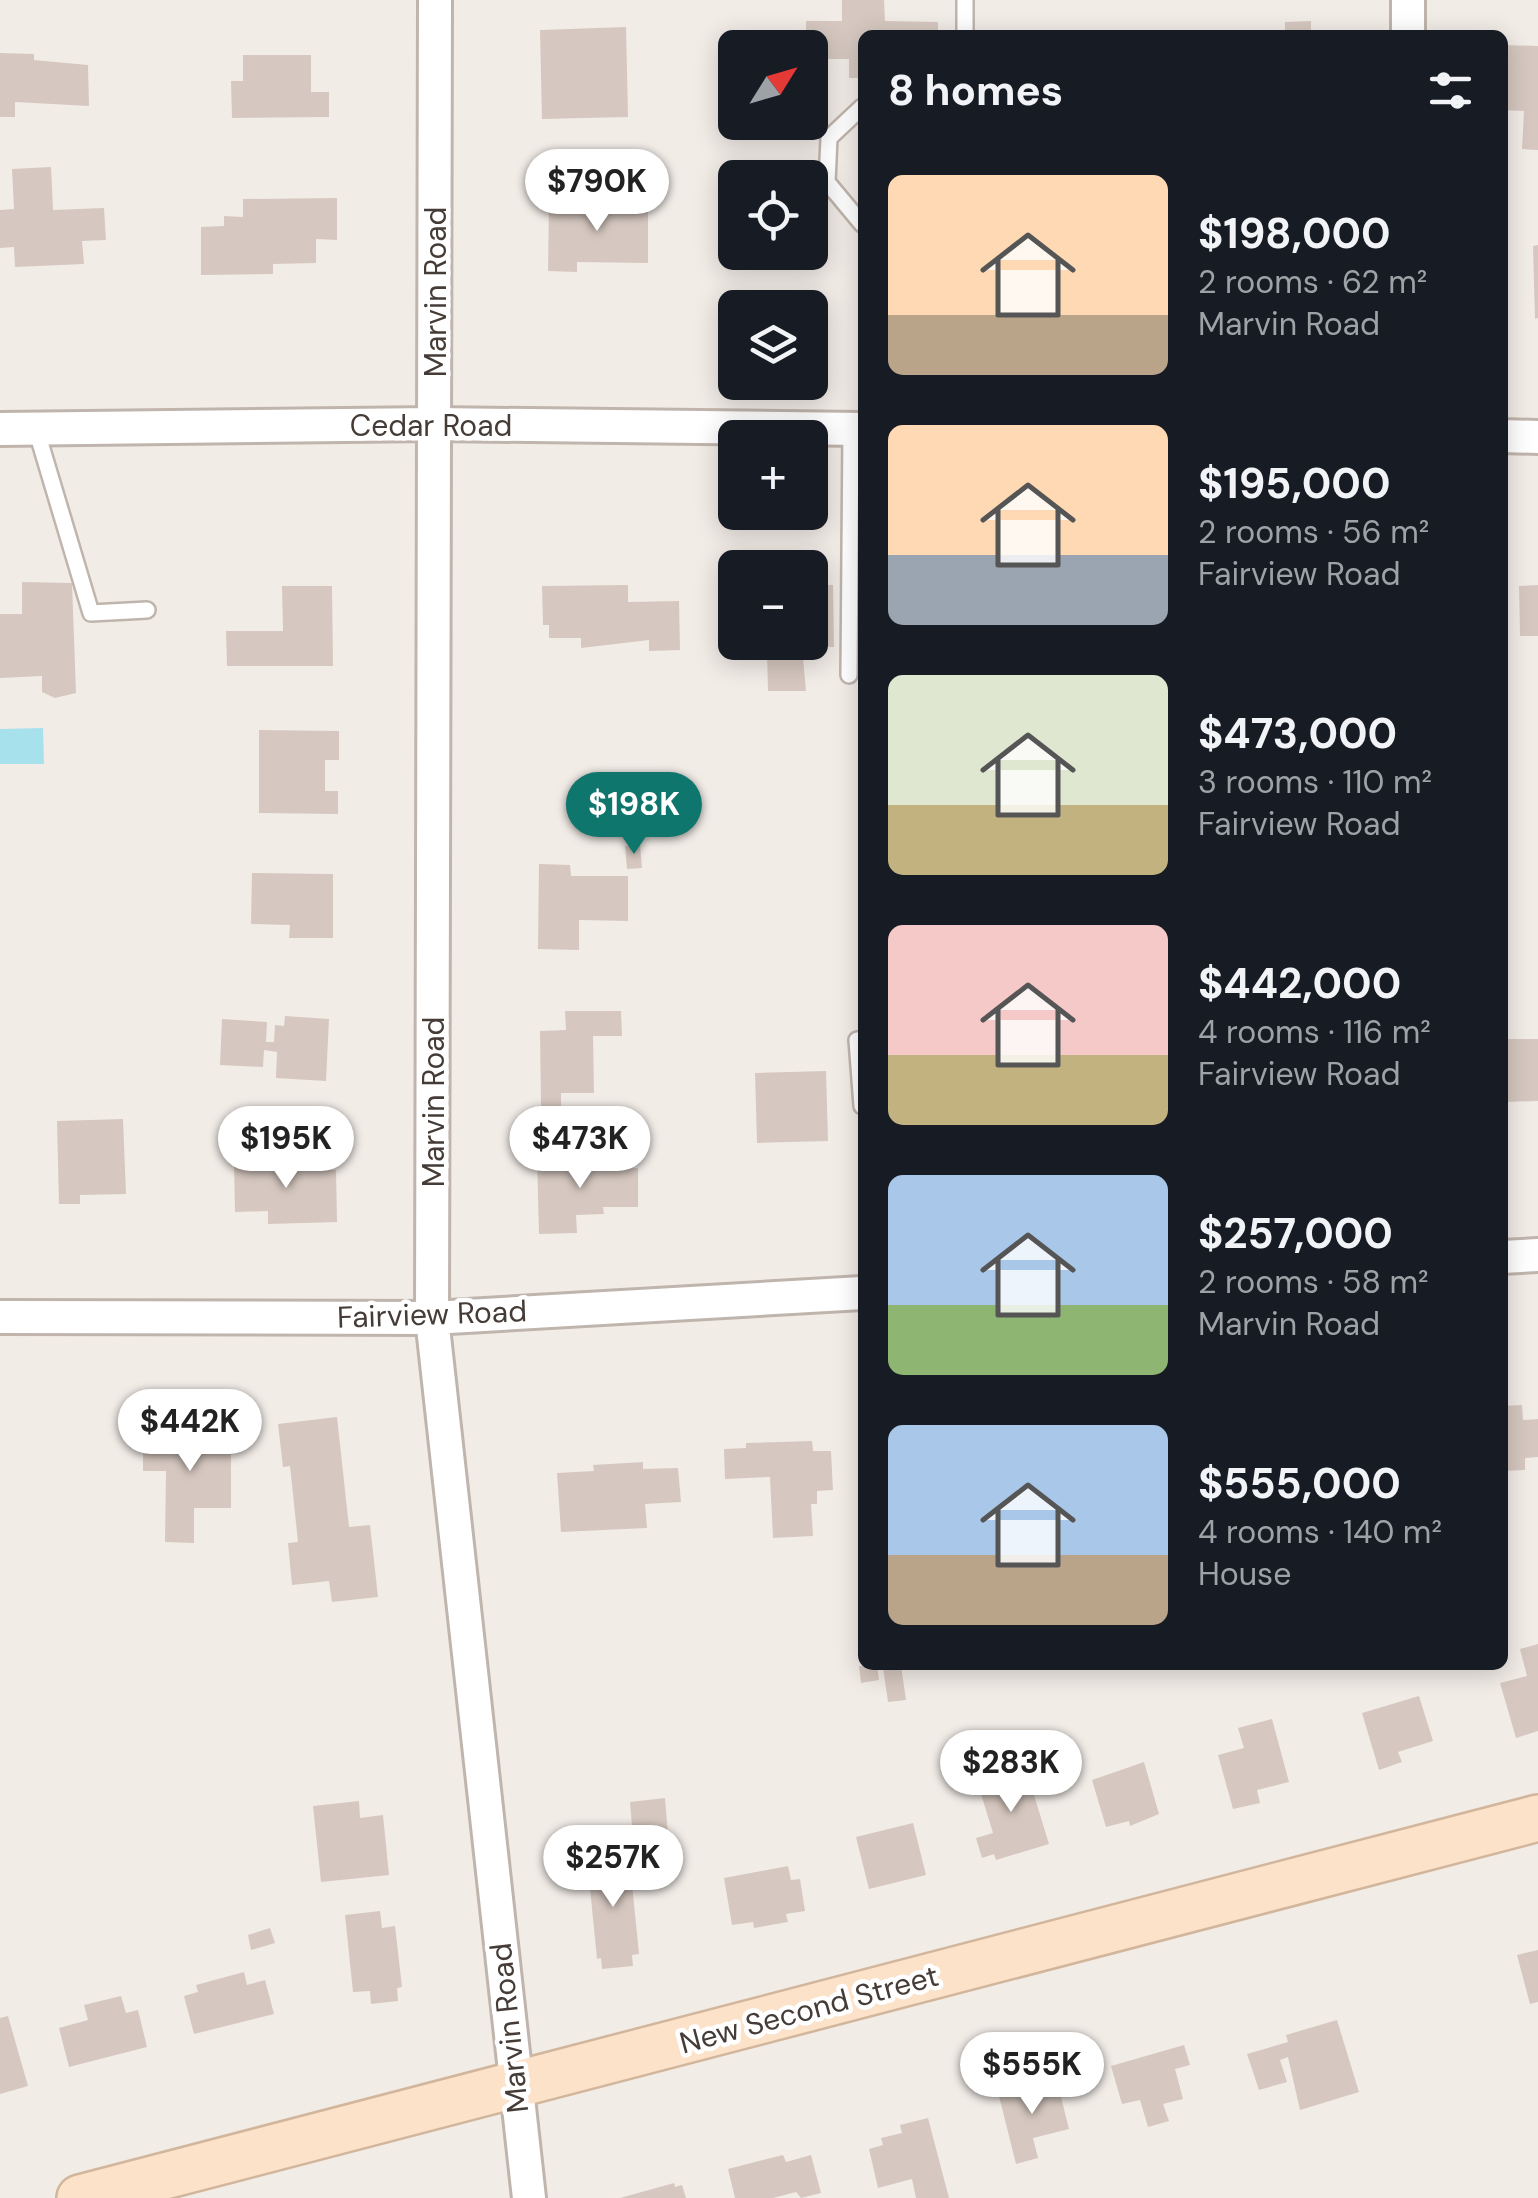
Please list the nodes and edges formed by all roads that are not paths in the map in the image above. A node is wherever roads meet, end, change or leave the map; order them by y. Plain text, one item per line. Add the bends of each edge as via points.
1 (435, 0) edge
2 (965, 0) edge
3 (1408, 0) edge
4 (965, 30) edge
5 (1408, 30) edge
6 (858, 111) edge
7 (858, 219) edge
8 (436, 424) junction
9 (0, 429) edge
10 (36, 429) junction
11 (857, 429) edge
12 (1508, 436) edge
13 (1538, 436) edge
14 (148, 610) dead end
15 (849, 675) dead end
16 (1538, 1256) edge
17 (1508, 1258) edge
18 (858, 1293) edge
19 (0, 1317) edge
20 (432, 1318) junction
21 (1538, 1818) edge
22 (515, 2086) junction
23 (80, 2198) edge
24 (530, 2198) edge

1 - 8 street, Marvin Road
2 - 4 lane
3 - 5 street
6 - 7 lane via 829,138 827,182
8 - 10 street, Cedar Road
8 - 11 street, Cedar Road
8 - 20 street, Marvin Road
9 - 10 street, Cedar Road
10 - 14 lane via 91,613
11 - 15 lane
12 - 13 street
16 - 17 street
18 - 20 street, Fairview Road
19 - 20 street, Fairview Road
20 - 22 street, Marvin Road
21 - 22 street, New Second Street
22 - 23 street, New Second Street
22 - 24 street, Marvin Road

